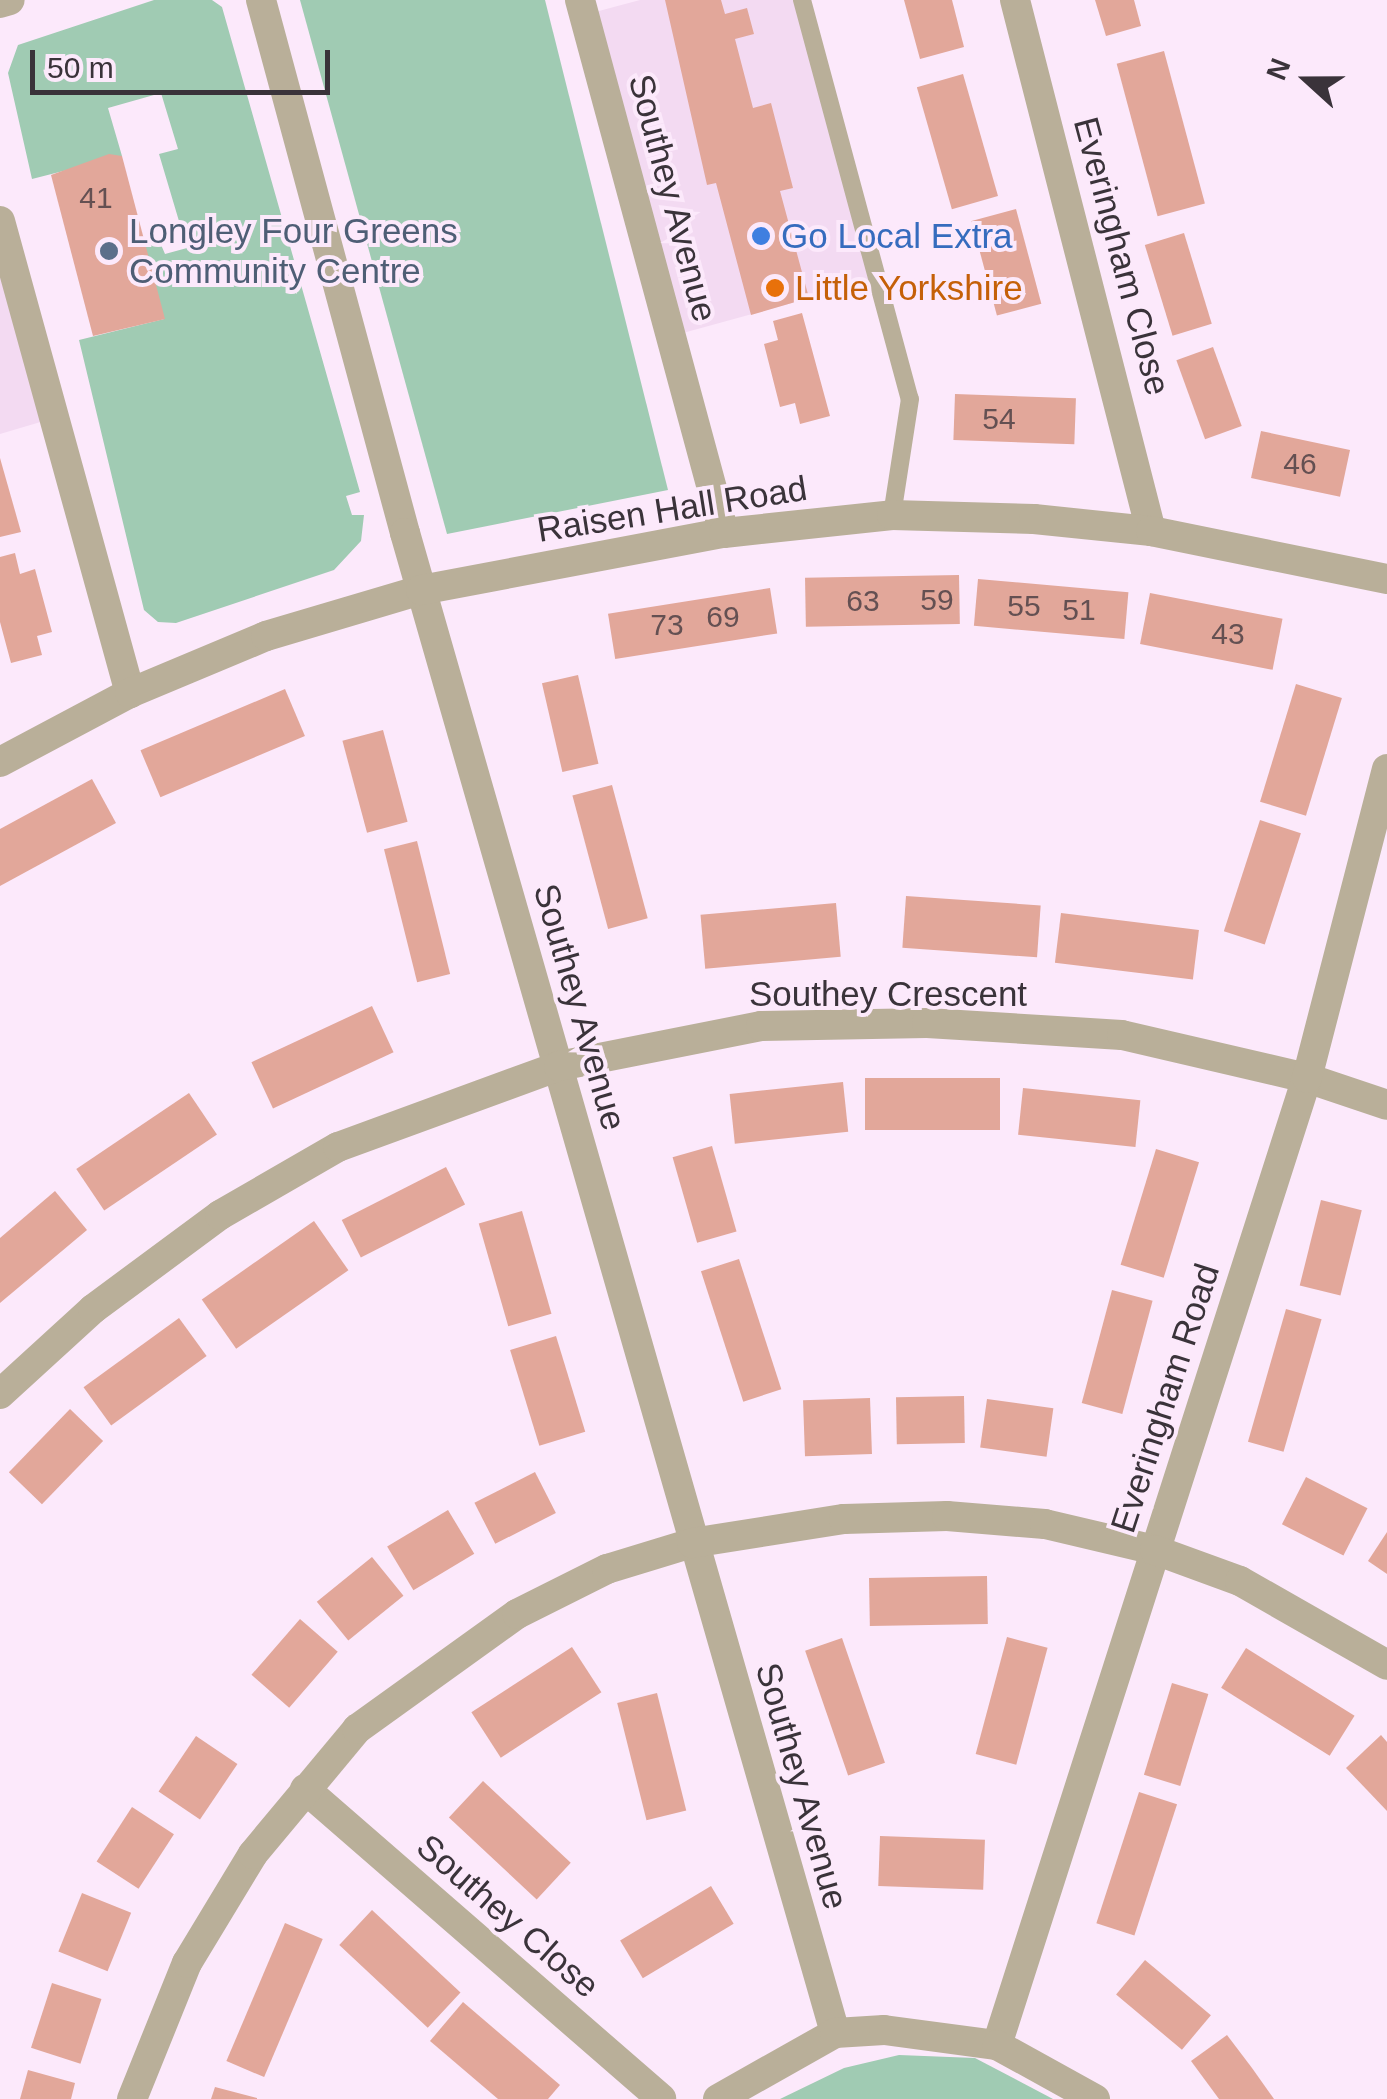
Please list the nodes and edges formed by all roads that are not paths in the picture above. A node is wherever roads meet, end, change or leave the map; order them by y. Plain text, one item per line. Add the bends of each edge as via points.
1 (10, 0) edge
2 (262, 0) edge
3 (580, 0) edge
4 (802, 0) edge
5 (1016, 0) edge
6 (0, 3) edge
7 (0, 221) edge
8 (892, 516) junction
9 (1151, 531) junction
10 (724, 533) junction
11 (1387, 579) edge
12 (421, 590) junction
13 (130, 693) junction
14 (0, 762) edge
15 (1387, 769) edge
16 (559, 1066) junction
17 (1307, 1078) junction
18 (1387, 1105) edge
19 (0, 1394) edge
20 (692, 1542) junction
21 (1155, 1550) junction
22 (1387, 1665) edge
23 (305, 1788) junction
24 (835, 2033) junction
25 (997, 2045) junction
26 (132, 2099) edge
27 (661, 2099) edge
28 (718, 2099) edge
29 (1095, 2099) edge

1 - 6 street
2 - 12 street, Southey Avenue
3 - 10 street, Southey Avenue
4 - 8 lane via 910,399
5 - 9 street, Everingham Close
7 - 13 street
8 - 9 street, Raisen Hall Road
8 - 10 street, Raisen Hall Road
9 - 11 street, Raisen Hall Road
10 - 12 street, Raisen Hall Road
12 - 13 street, Raisen Hall Road via 266,636
12 - 16 street, Southey Avenue
13 - 14 street, Raisen Hall Road
15 - 17 street, Everingham Road
16 - 17 street, Southey Crescent via 761,1026 927,1023 1122,1035
16 - 19 street, Southey Crescent via 338,1147 220,1215 93,1308
16 - 20 street, Southey Avenue
17 - 18 street, Southey Crescent
17 - 21 street, Everingham Road
20 - 21 street via 844,1519 947,1516 1045,1524
20 - 23 street via 607,1569 517,1614 357,1730
20 - 24 street, Southey Avenue
21 - 22 street via 1240,1581
21 - 25 street, Everingham Road
23 - 26 street via 253,1854 186,1963
23 - 27 street, Southey Close
24 - 25 street via 932,2031
24 - 28 street
25 - 29 street

